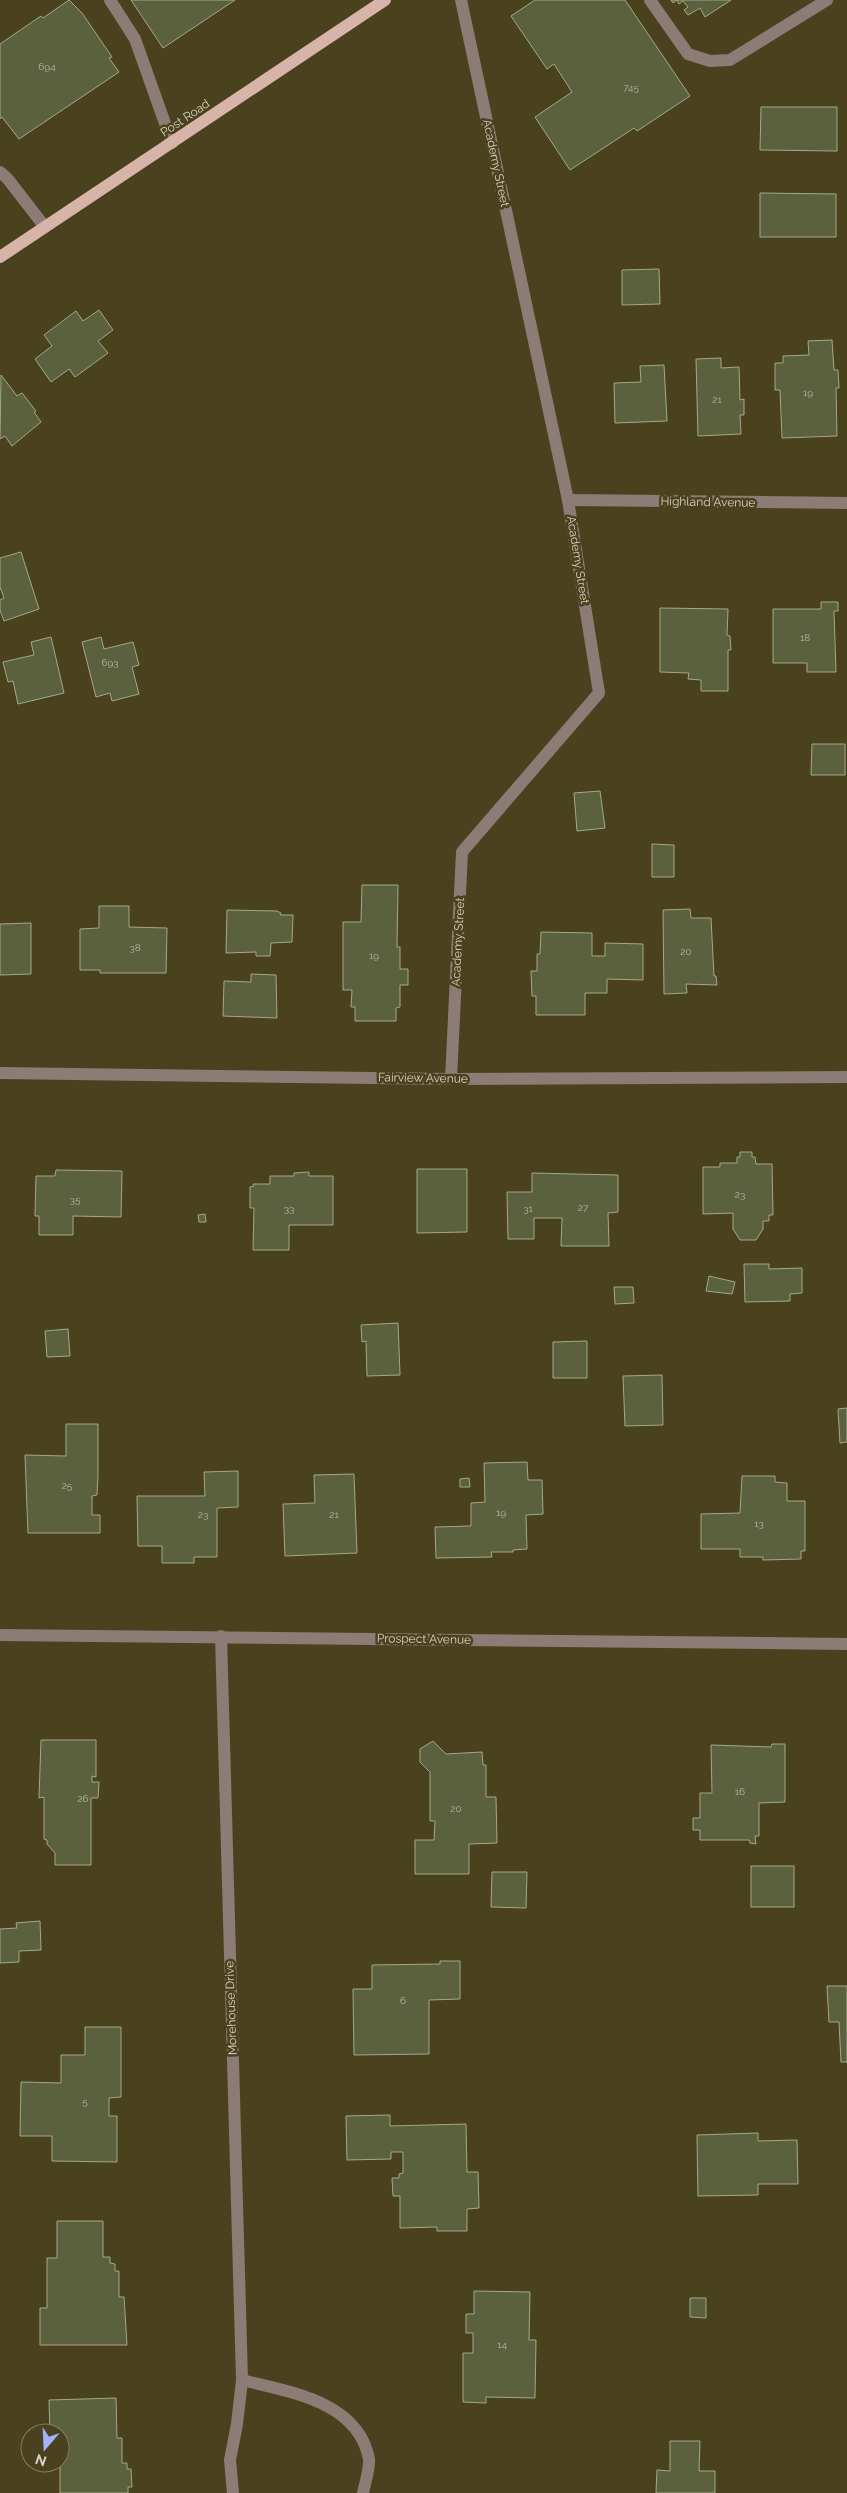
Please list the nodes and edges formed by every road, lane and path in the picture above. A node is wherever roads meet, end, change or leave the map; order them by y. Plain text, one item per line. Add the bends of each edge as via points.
1 (110, 0) edge
2 (385, 0) edge
3 (461, 0) edge
4 (650, 0) edge
5 (827, 0) edge
6 (172, 143) junction
7 (0, 172) edge
8 (45, 227) junction
9 (0, 257) edge
10 (568, 500) junction
11 (847, 504) edge
12 (0, 1072) edge
13 (847, 1077) edge
14 (451, 1079) junction
15 (0, 1634) edge
16 (221, 1636) junction
17 (847, 1644) edge
18 (242, 2380) junction
19 (233, 2493) edge
20 (363, 2493) edge

1 - 6 street via 135,38
2 - 6 main road, Post Road
3 - 10 street, Academy Street
4 - 5 street via 688,54 710,61 730,60
6 - 8 main road, Post Road
7 - 8 street
8 - 9 main road, Post Road
10 - 11 street, Highland Avenue
10 - 14 street, Academy Street via 599,693 462,852
12 - 14 street, Fairview Avenue
13 - 14 street, Fairview Avenue
15 - 16 street, Prospect Avenue
16 - 17 street, Prospect Avenue
16 - 18 street, Morehouse Drive
18 - 19 street, Morehouse Drive via 230,2460
18 - 20 street via 297,2394 342,2413 361,2436 369,2460

